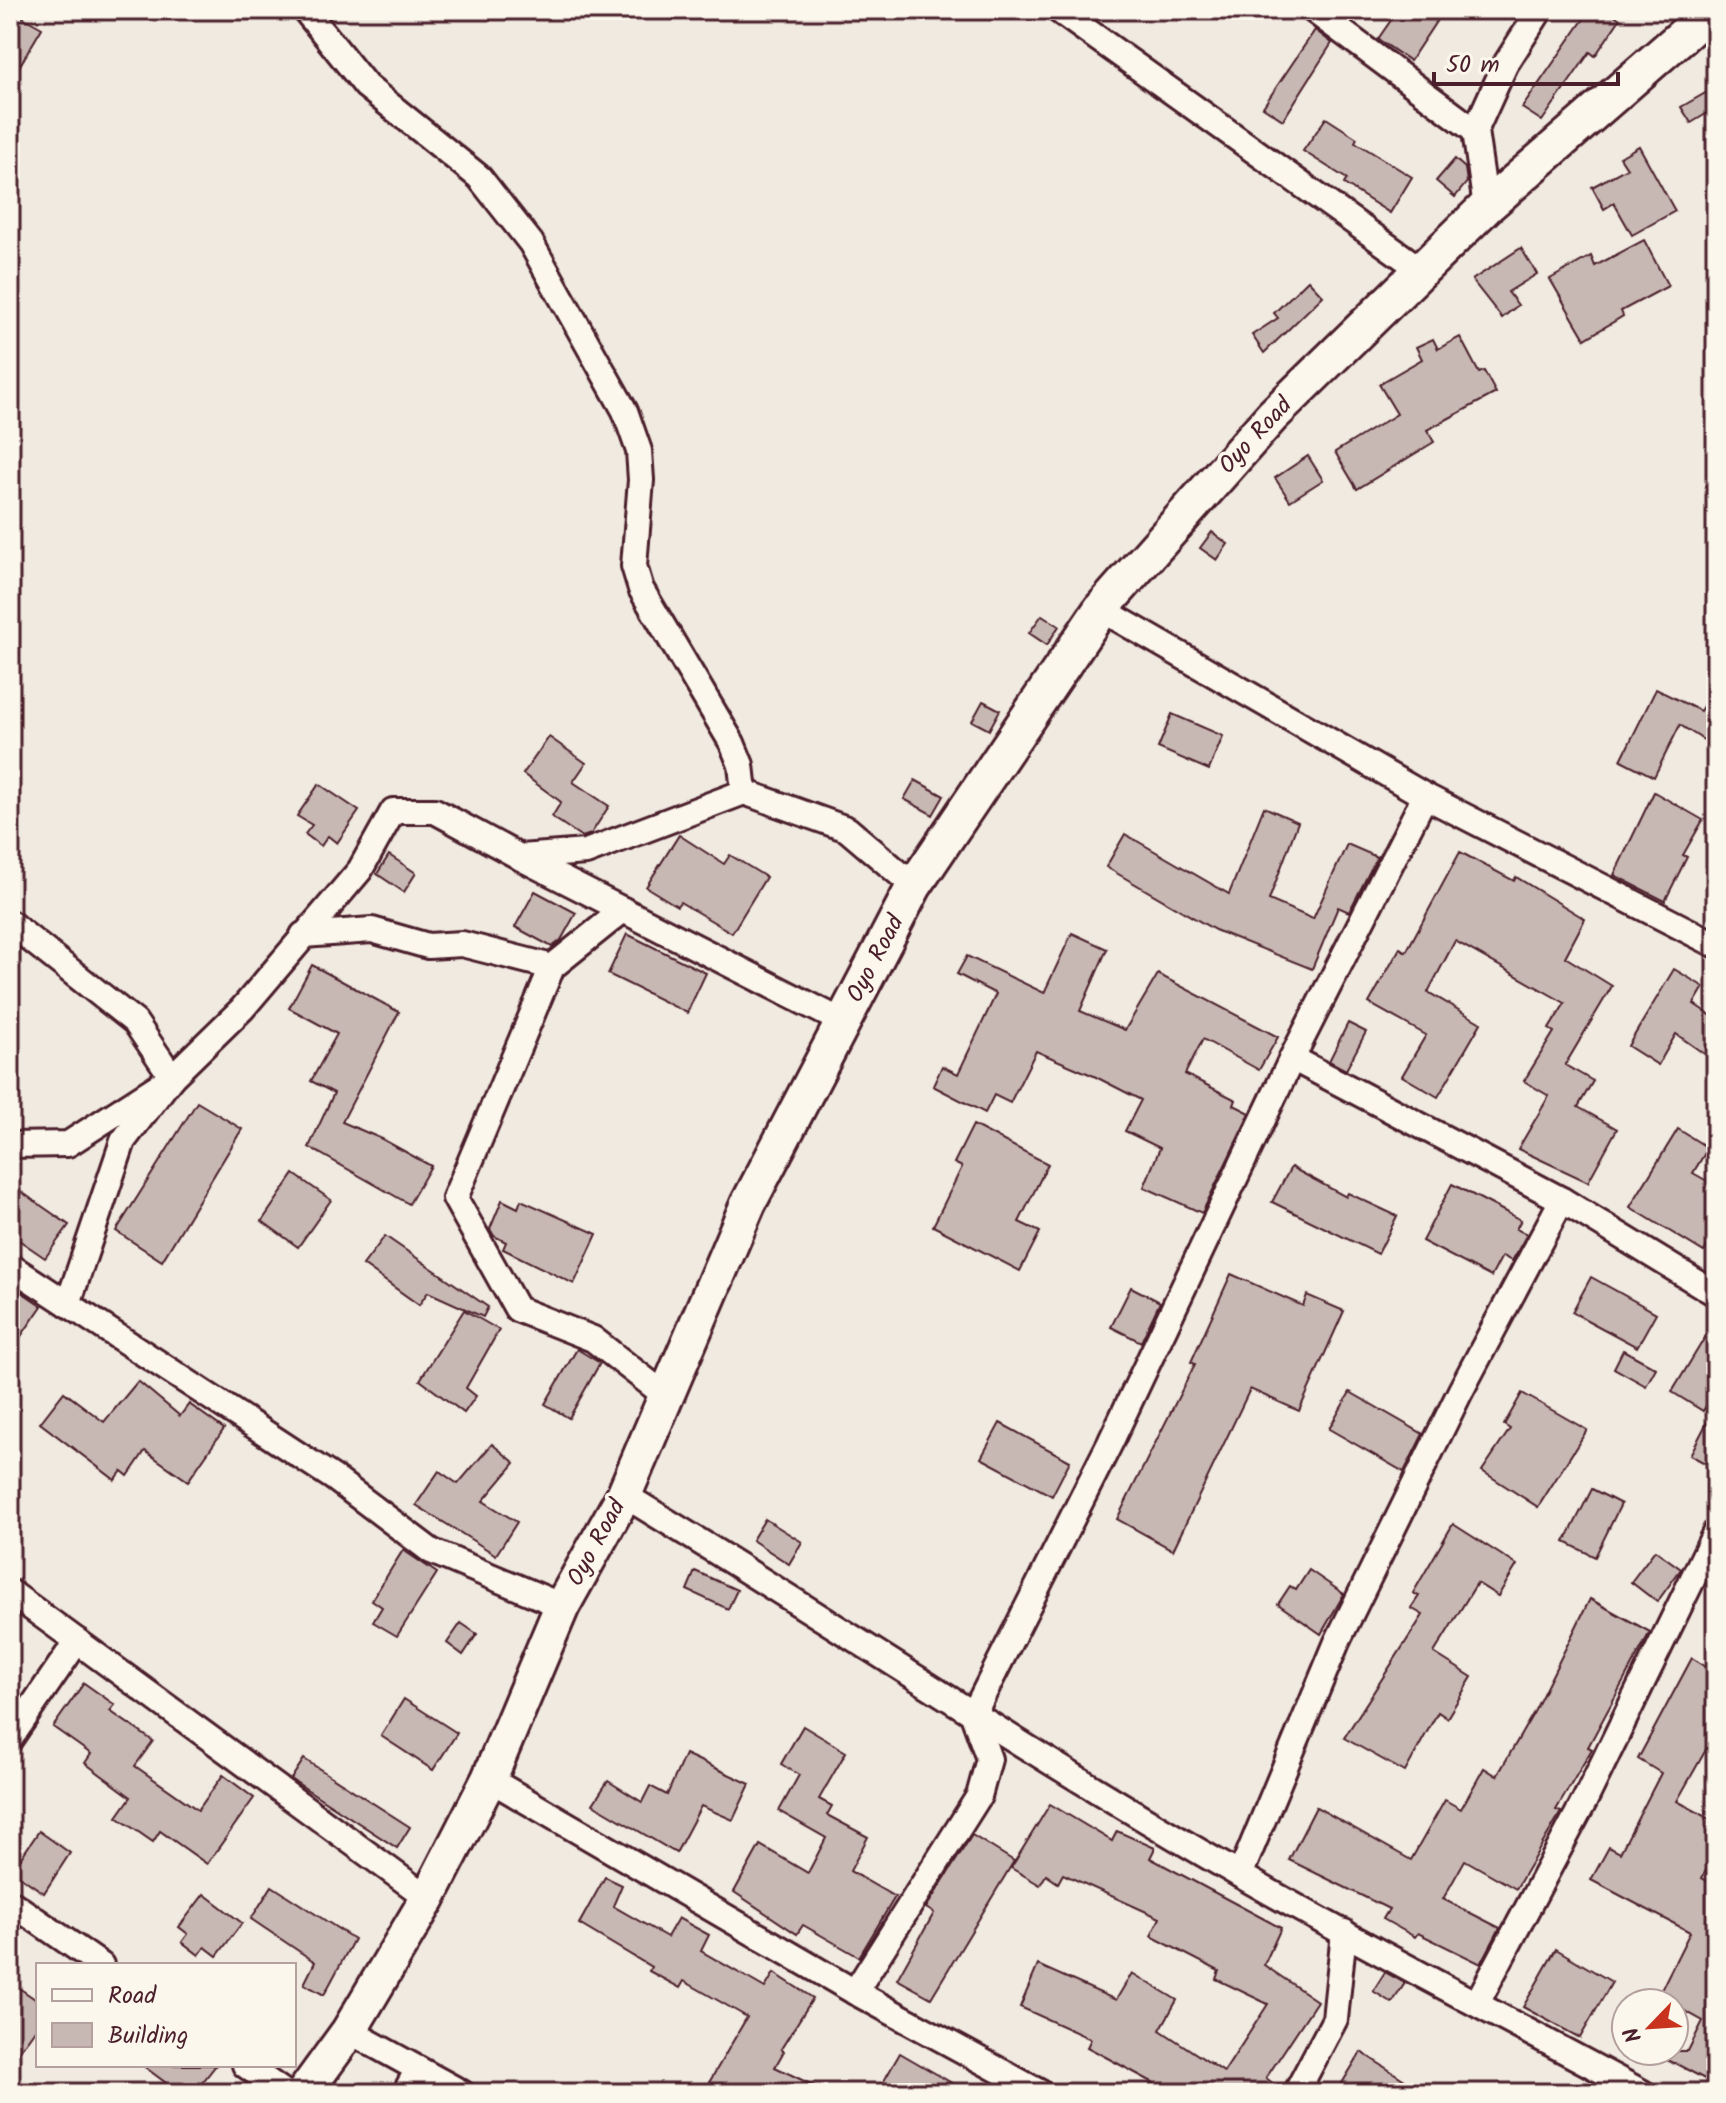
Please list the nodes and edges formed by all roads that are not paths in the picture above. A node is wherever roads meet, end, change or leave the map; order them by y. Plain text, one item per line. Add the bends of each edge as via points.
1 (305, 10) edge
2 (1058, 10) edge
3 (1313, 10) edge
4 (1540, 10) edge
5 (1712, 10) edge
6 (1475, 131) junction
7 (1486, 207) junction
8 (1421, 270) junction
9 (1101, 609) junction
10 (744, 792) junction
11 (1425, 796) junction
12 (520, 857) junction
13 (914, 886) junction
14 (623, 910) junction
15 (10, 923) edge
16 (303, 935) junction
17 (1716, 945) edge
18 (552, 967) junction
19 (843, 1022) junction
20 (1292, 1058) junction
21 (172, 1077) junction
22 (10, 1145) edge
23 (1562, 1200) junction
24 (10, 1266) edge
25 (1716, 1294) edge
26 (68, 1304) junction
27 (666, 1396) junction
28 (624, 1495) junction
29 (1716, 1531) edge
30 (10, 1592) edge
31 (562, 1606) junction
32 (77, 1641) junction
33 (973, 1715) junction
34 (10, 1739) edge
35 (489, 1779) junction
36 (1240, 1875) junction
37 (428, 1898) junction
38 (10, 1902) edge
39 (1344, 1932) junction
40 (98, 1963) edge
41 (855, 1992) junction
42 (1477, 2003) junction
43 (349, 2031) junction
44 (248, 2067) edge
45 (418, 2069) junction
46 (285, 2093) edge
47 (304, 2093) edge
48 (405, 2093) edge
49 (462, 2093) edge
50 (1041, 2093) edge
51 (1296, 2093) edge
52 (1643, 2093) edge

1 - 10 street via 366,86 479,177 538,256 625,411 639,451 634,566 641,589 732,743
2 - 8 street
3 - 6 street
4 - 6 street via 1505,65
5 - 7 street, Oyo Road
6 - 7 street
7 - 8 street, Oyo Road
8 - 9 street, Oyo Road via 1272,416
9 - 11 street
9 - 13 street, Oyo Road
10 - 12 street via 586,852
10 - 13 street via 847,829
11 - 17 street
11 - 20 street
12 - 14 street
12 - 16 street via 435,811 393,811 360,870
13 - 19 street, Oyo Road
14 - 18 street
14 - 19 street
15 - 21 street via 135,1022
16 - 18 street via 372,930 428,946 462,944
16 - 21 street via 242,1009
18 - 27 street via 455,1198 517,1309 593,1339
19 - 27 street, Oyo Road via 748,1204
20 - 23 street
20 - 33 street via 1110,1443
21 - 22 street via 68,1144
21 - 26 street via 123,1141
23 - 25 street
23 - 36 street via 1337,1642
24 - 26 street
26 - 31 street via 334,1478 431,1551
27 - 28 street, Oyo Road
28 - 31 street, Oyo Road
28 - 33 street
29 - 42 street via 1585,1800
30 - 32 street
31 - 35 street, Oyo Road
32 - 34 street
32 - 37 street
33 - 36 street
33 - 41 street via 989,1759 979,1796
35 - 37 street, Oyo Road
35 - 41 street
36 - 39 street
37 - 43 street, Oyo Road
38 - 40 street
39 - 42 street
39 - 51 street via 1335,2019
41 - 50 street
42 - 52 street
43 - 45 street
43 - 47 street, Oyo Road
44 - 46 street
45 - 48 street
45 - 49 street

